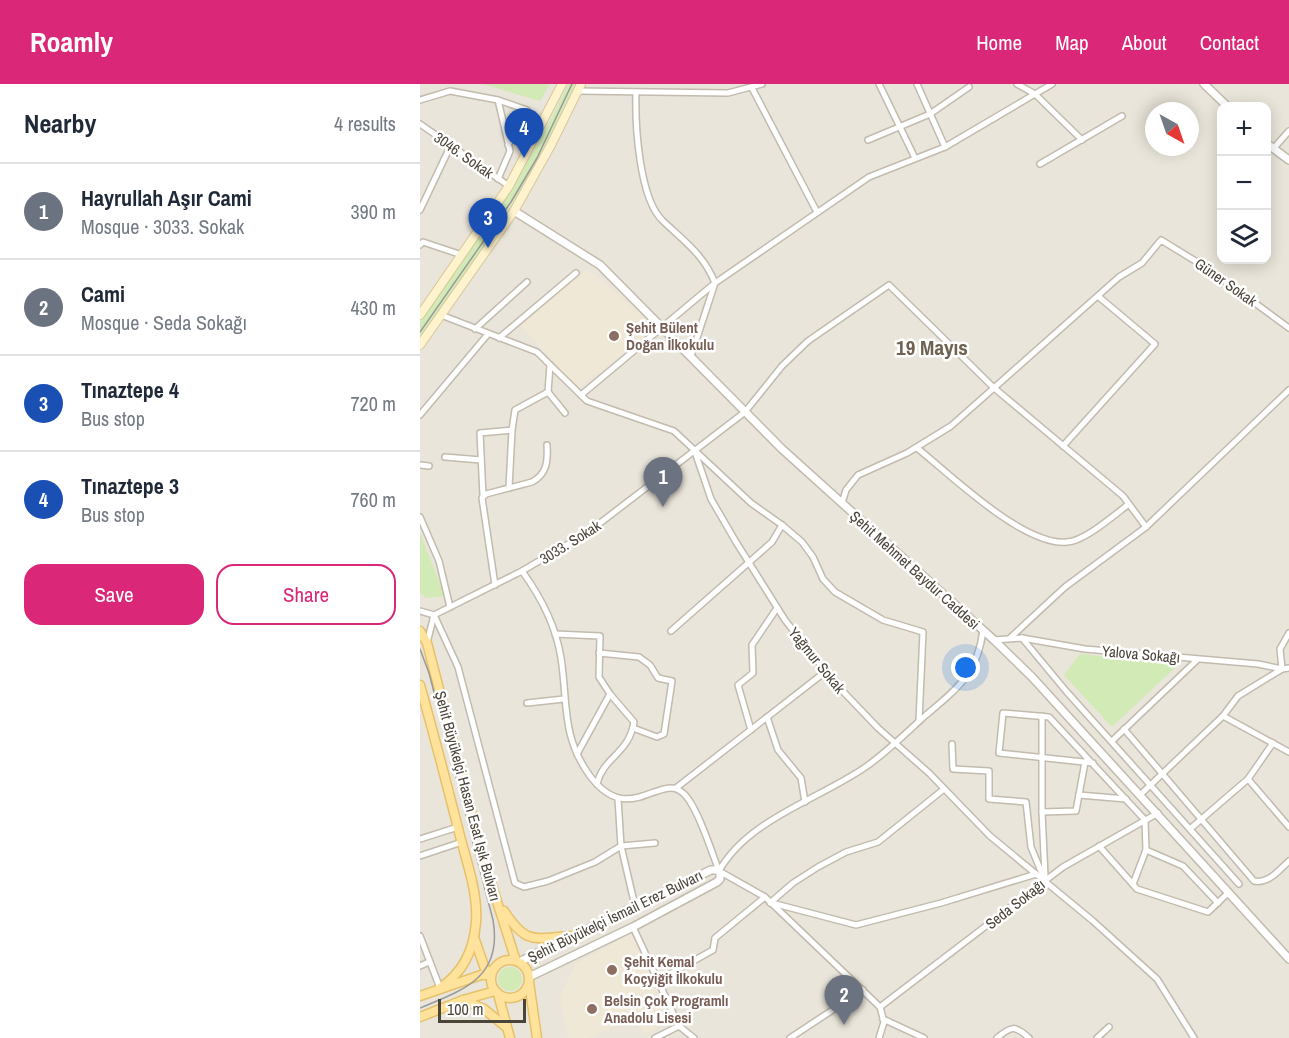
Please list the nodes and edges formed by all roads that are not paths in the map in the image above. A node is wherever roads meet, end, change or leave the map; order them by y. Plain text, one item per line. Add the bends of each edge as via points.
1 (562, 84) edge
2 (690, 84) edge
3 (762, 84) edge
4 (879, 84) edge
5 (917, 84) edge
6 (1017, 84) edge
7 (1052, 84) edge
8 (1204, 84) edge
9 (969, 87) dead end
10 (579, 88) edge
11 (752, 88) junction
12 (636, 92) junction
13 (690, 93) junction
14 (1035, 94) junction
15 (420, 100) edge
16 (498, 100) junction
17 (1223, 102) edge
18 (930, 114) junction
19 (1122, 116) dead end
20 (420, 124) edge
21 (899, 127) junction
22 (1289, 131) edge
23 (868, 140) dead end
24 (1082, 140) junction
25 (508, 145) junction
26 (450, 147) junction
27 (945, 147) junction
28 (1273, 148) joint
29 (915, 158) junction
30 (1289, 160) edge
31 (1040, 164) dead end
32 (498, 179) junction
33 (508, 186) junction
34 (420, 210) edge
35 (514, 211) junction
36 (817, 212) junction
37 (420, 245) edge
38 (462, 255) junction
39 (576, 273) dead end
40 (526, 282) dead end
41 (715, 284) junction
42 (1099, 297) junction
43 (420, 315) edge
44 (441, 315) junction
45 (663, 328) junction
46 (1289, 328) edge
47 (475, 329) junction
48 (488, 334) junction
49 (499, 338) junction
50 (420, 345) edge
51 (691, 356) junction
52 (550, 365) junction
53 (993, 387) junction
54 (1289, 390) edge
55 (548, 392) junction
56 (580, 395) junction
57 (745, 412) junction
58 (565, 413) dead end
59 (420, 415) edge
60 (512, 430) junction
61 (547, 445) dead end
62 (1063, 446) junction
63 (917, 448) junction
64 (695, 452) junction
65 (446, 457) dead end
66 (481, 460) junction
67 (420, 465) edge
68 (429, 465) dead end
69 (509, 488) junction
70 (483, 496) junction
71 (842, 503) junction
72 (1129, 504) junction
73 (420, 517) edge
74 (782, 525) junction
75 (1146, 527) junction
76 (748, 562) junction
77 (522, 572) junction
78 (495, 585) junction
79 (450, 607) junction
80 (777, 608) junction
81 (420, 611) edge
82 (434, 615) junction
83 (983, 630) junction
84 (420, 631) edge
85 (671, 631) dead end
86 (1289, 633) edge
87 (555, 634) junction
88 (1011, 638) junction
89 (1022, 638) junction
90 (994, 640) junction
91 (427, 643) junction
92 (599, 653) junction
93 (1197, 660) junction
94 (1289, 668) edge
95 (1282, 669) junction
96 (825, 672) junction
97 (420, 685) edge
98 (610, 694) junction
99 (564, 699) junction
100 (527, 703) dead end
101 (1042, 716) junction
102 (1223, 716) junction
103 (767, 717) junction
104 (919, 722) junction
105 (633, 728) junction
106 (1124, 729) junction
107 (751, 730) junction
108 (1112, 741) junction
109 (893, 743) junction
110 (1273, 743) junction
111 (952, 744) dead end
112 (1289, 752) edge
113 (577, 754) junction
114 (1043, 759) junction
115 (1085, 762) junction
116 (1093, 763) junction
117 (1162, 774) junction
118 (1248, 778) junction
119 (597, 784) junction
120 (1151, 785) junction
121 (676, 788) junction
122 (944, 789) junction
123 (1078, 795) junction
124 (1140, 795) junction
125 (618, 799) junction
126 (1126, 799) junction
127 (805, 802) junction
128 (1041, 812) junction
129 (1158, 813) junction
130 (1201, 819) junction
131 (1145, 820) junction
132 (458, 827) junction
133 (1289, 827) edge
134 (1190, 829) junction
135 (420, 839) edge
136 (462, 842) junction
137 (655, 843) dead end
138 (621, 846) junction
139 (1099, 846) junction
140 (1146, 850) junction
141 (420, 855) edge
142 (1289, 861) edge
143 (715, 870) junction
144 (1036, 874) junction
145 (1045, 881) junction
146 (1133, 884) junction
147 (1239, 884) dead end
148 (1230, 892) junction
149 (765, 897) junction
150 (496, 898) junction
151 (770, 903) junction
152 (1218, 903) junction
153 (635, 906) junction
154 (633, 927) junction
155 (420, 936) edge
156 (474, 936) junction
157 (572, 936) junction
158 (1289, 959) edge
159 (518, 961) junction
160 (429, 962) junction
161 (420, 966) edge
162 (491, 974) junction
163 (529, 979) junction
164 (659, 980) junction
165 (440, 988) junction
166 (863, 990) junction
167 (496, 993) junction
168 (420, 996) edge
169 (463, 1000) junction
170 (880, 1007) junction
171 (420, 1017) edge
172 (883, 1019) junction
173 (506, 1026) junction
174 (679, 1026) junction
175 (1109, 1028) dead end
176 (510, 1038) edge
177 (537, 1038) edge
178 (655, 1038) edge
179 (694, 1038) edge
180 (790, 1038) edge
181 (879, 1038) edge
182 (924, 1038) edge
183 (997, 1038) edge
184 (1029, 1038) edge
185 (1097, 1038) edge
186 (1194, 1038) edge

1 - 33 main road
2 - 13 street
3 - 11 street
4 - 21 street
5 - 18 street
6 - 14 street
7 - 14 street
8 - 17 street
9 - 18 street
10 - 12 street
10 - 35 main road
11 - 13 street via 728,93
11 - 36 street
12 - 13 street
12 - 41 street via 638,137 649,201 662,221 700,255
14 - 24 street
14 - 27 street
15 - 16 street via 450,91
16 - 25 street
16 - 25 street via 527,110
18 - 21 street
18 - 27 street
19 - 24 street
20 - 26 street, 3046. Sokak
21 - 23 street
21 - 29 street
22 - 28 street
24 - 31 street
25 - 32 street via 510,151
26 - 32 street, 3046. Sokak
26 - 34 street
27 - 29 street
28 - 30 street
29 - 36 street via 869,177
32 - 33 street, 3046. Sokak
33 - 38 main road
35 - 44 main road
35 - 45 street, Şehit Mehmet Baydur Caddesi via 600,265
36 - 41 street
37 - 38 street via 423,242
38 - 43 main road
39 - 49 street
40 - 47 street
41 - 45 street
41 - 51 street
42 - 46 street, Güner Sokak via 1119,277 1142,263 1161,240 1210,270
42 - 53 street
42 - 62 street via 1155,344
44 - 47 street, Yağmur Sokak
44 - 50 main road
45 - 51 street, Şehit Mehmet Baydur Caddesi
45 - 56 street
47 - 48 street, Yağmur Sokak
48 - 49 street, Yağmur Sokak
48 - 59 street
49 - 52 street, Yağmur Sokak via 537,352
51 - 57 street, Şehit Mehmet Baydur Caddesi
52 - 55 street
52 - 56 street, Yağmur Sokak
53 - 57 street, 3033. Sokak via 889,285 799,349
53 - 62 street
53 - 63 street via 951,426
54 - 75 street
55 - 58 street
55 - 60 street via 515,410
56 - 64 street, Yağmur Sokak via 587,401 674,431
57 - 64 street, 3033. Sokak
57 - 71 street, Şehit Mehmet Baydur Caddesi
60 - 66 street via 480,433
60 - 69 street
61 - 69 street via 547,464 541,476 532,483
62 - 72 street
63 - 71 street via 858,475
63 - 72 street via 991,508 1024,531 1049,540 1079,539
64 - 74 street via 751,503
64 - 76 street, Yağmur Sokak via 711,499
64 - 77 street, 3033. Sokak via 587,533
65 - 66 street
66 - 70 street
67 - 68 street
69 - 70 street
70 - 78 street
71 - 83 street, Şehit Mehmet Baydur Caddesi
72 - 75 street
73 - 79 street via 439,561
74 - 76 street via 772,542
74 - 104 street via 806,547 823,579 836,592 883,620 923,632
75 - 88 street via 1060,592
76 - 80 street, Yağmur Sokak
76 - 85 street
77 - 78 street, 3033. Sokak
77 - 87 street via 542,601
78 - 79 street, 3033. Sokak
79 - 82 street, 3033. Sokak
80 - 96 street, Yağmur Sokak
80 - 107 street via 752,645 753,673 738,685
81 - 82 street
82 - 91 street
82 - 138 street via 458,667 515,884 524,887 548,881 595,862
83 - 90 street, Şehit Mehmet Baydur Caddesi
83 - 104 street via 968,675
84 - 91 main road, Şehit Büyükelçi Hasan Esat Işık Bulvarı
86 - 95 street via 1280,649
87 - 92 street via 600,636
87 - 99 street
88 - 89 street, Yalova Sokağı
88 - 90 street, Yalova Sokağı
89 - 93 street, Yalova Sokağı via 1085,649
89 - 108 street
90 - 124 street, Şehit Mehmet Baydur Caddesi
91 - 150 main road, Şehit Büyükelçi Hasan Esat Işık Bulvarı
92 - 98 street via 599,677
92 - 105 street via 639,657 658,678 672,681 664,734 657,736
93 - 95 street, Yalova Sokağı
93 - 106 street
94 - 95 street, Yalova Sokağı
95 - 102 street via 1238,696
96 - 103 street
96 - 109 street, Yağmur Sokak
97 - 132 main road, Şehit Büyükelçi Hasan Esat Işık Bulvarı
98 - 105 street via 634,722
98 - 113 street
99 - 100 street
99 - 113 street via 568,731
101 - 114 street
101 - 114 street via 1003,713 999,753
101 - 116 street via 1049,717
102 - 110 street
102 - 117 street
103 - 107 street
103 - 127 street via 778,750 801,778
104 - 109 street
105 - 119 street via 624,748 603,769
106 - 108 street
106 - 117 street
107 - 121 street
108 - 120 street
109 - 122 street, Yağmur Sokak
109 - 127 street via 867,766
110 - 112 street
110 - 118 street
111 - 145 street via 952,769 989,771 989,799 1026,802 1030,847
113 - 119 street
114 - 115 street
114 - 128 street
115 - 116 street
115 - 123 street
116 - 126 street
117 - 120 street
117 - 130 street
118 - 130 street
118 - 133 street
119 - 125 street
120 - 124 street
120 - 134 street
121 - 125 street via 635,799
121 - 143 street via 687,797 704,831
122 - 144 street, Yağmur Sokak via 990,836
122 - 151 street via 878,842 846,852 818,867
123 - 126 street
123 - 128 street via 1076,811
124 - 129 street, Şehit Mehmet Baydur Caddesi
125 - 138 street
126 - 131 street
127 - 143 street via 744,840
128 - 145 street
129 - 131 street, Seda Sokağı
129 - 148 street, Şehit Mehmet Baydur Caddesi
130 - 134 street
130 - 142 street via 1254,881 1268,879
131 - 139 street, Seda Sokağı
131 - 140 street
132 - 135 street
132 - 136 main road, Şehit Büyükelçi Hasan Esat Işık Bulvarı
134 - 147 street
136 - 141 street
136 - 156 main road, Şehit Büyükelçi Hasan Esat Işık Bulvarı via 476,904
137 - 138 street
138 - 153 street
139 - 145 street, Seda Sokağı
139 - 146 street
140 - 146 street
140 - 152 street via 1183,866
143 - 149 street
143 - 153 street, Şehit Büyükelçi İsmail Erez Bulvarı
143 - 154 street, Şehit Büyükelçi İsmail Erez Bulvarı via 720,877 717,882
144 - 145 street, Yağmur Sokak
144 - 151 street via 856,925
145 - 170 street, Seda Sokağı
145 - 186 street, Yağmur Sokak via 1157,979
146 - 152 street via 1137,889 1208,912
148 - 152 street
148 - 158 street, Şehit Mehmet Baydur Caddesi
149 - 151 street
149 - 164 street via 715,938 713,950
150 - 157 main road via 524,935
150 - 159 main road, Şehit Büyükelçi Hasan Esat Işık Bulvarı
151 - 166 street
153 - 157 street, Şehit Büyükelçi İsmail Erez Bulvarı
154 - 163 street, Şehit Büyükelçi İsmail Erez Bulvarı
154 - 164 street
155 - 160 street
156 - 162 main road via 485,969
156 - 165 main road via 462,968
157 - 159 street, Şehit Büyükelçi İsmail Erez Bulvarı
159 - 162 main road via 500,962
159 - 163 main road
160 - 161 street
160 - 165 street
162 - 165 main road
162 - 167 main road
163 - 167 main road via 526,990 515,998
163 - 177 main road
164 - 174 street
165 - 168 main road
166 - 170 street
166 - 180 street
167 - 169 main road
167 - 173 main road
169 - 171 main road
169 - 173 main road via 490,1012
170 - 172 street
172 - 181 street
172 - 182 street
173 - 176 main road
174 - 178 street
174 - 179 street
175 - 185 street
183 - 184 street via 1014,1028

